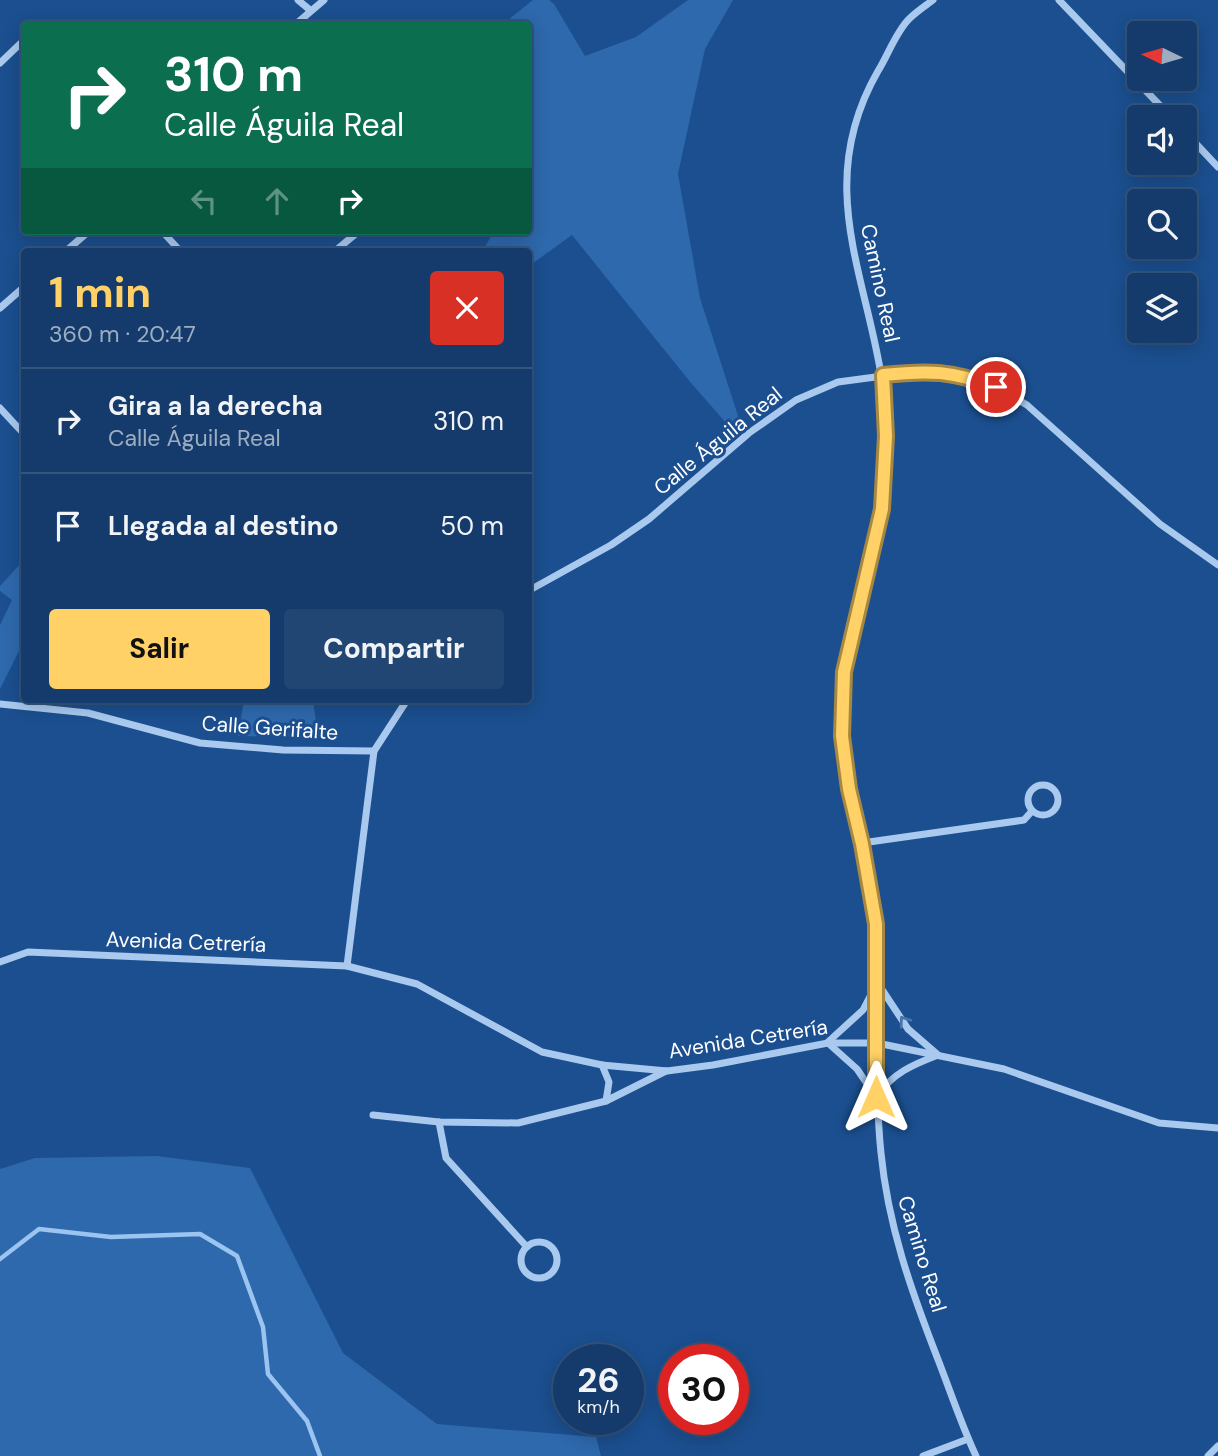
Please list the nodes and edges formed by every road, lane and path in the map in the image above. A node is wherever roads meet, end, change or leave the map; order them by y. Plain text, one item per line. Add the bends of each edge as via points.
1 (298, 0) edge
2 (324, 0) edge
3 (933, 0) edge
4 (1059, 0) edge
5 (310, 10) junction
6 (299, 21) edge
7 (21, 43) edge
8 (0, 63) edge
9 (1160, 105) edge
10 (1197, 145) edge
11 (1218, 167) edge
12 (84, 235) edge
13 (166, 235) edge
14 (354, 235) edge
15 (70, 248) edge
16 (177, 248) edge
17 (339, 248) edge
18 (21, 290) edge
19 (0, 308) edge
20 (883, 375) junction
21 (0, 408) edge
22 (21, 431) edge
23 (1218, 565) edge
24 (532, 589) edge
25 (405, 703) edge
26 (0, 704) edge
27 (374, 751) junction
28 (1032, 811) junction
29 (862, 844) junction
30 (0, 962) edge
31 (347, 966) junction
32 (877, 982) junction
33 (828, 1043) junction
34 (877, 1043) junction
35 (938, 1055) junction
36 (602, 1065) junction
37 (667, 1071) junction
38 (876, 1097) junction
39 (606, 1101) junction
40 (373, 1115) dead end
41 (439, 1122) junction
42 (1218, 1128) edge
43 (527, 1247) junction
44 (968, 1439) junction
45 (1218, 1446) edge
46 (923, 1456) edge
47 (976, 1456) edge
48 (1208, 1456) edge

1 - 5 street
2 - 5 street
3 - 20 street, Camino Real via 907,20 865,93 849,148 846,199 851,243
4 - 9 street
5 - 6 street
7 - 8 street
10 - 11 street
12 - 15 street
13 - 16 street
14 - 17 street
18 - 19 street
20 - 23 street, Calle Águila Real via 928,370 961,374 996,387 1027,405 1160,524
20 - 24 street, Calle Águila Real via 838,382 796,400 749,433 649,519
20 - 29 street, Camino Real via 882,509 844,672 842,736
21 - 22 street
25 - 27 street
26 - 27 street, Calle Gerifalte via 88,713 200,743
27 - 31 street
28 - 28 street via 1044,815 1055,809 1058,798 1053,788 1042,784 1031,789 1027,800
28 - 29 street via 1024,820
29 - 32 street, Camino Real via 876,924
30 - 31 street, Avenida Cetrería via 28,952
31 - 36 street, Avenida Cetrería via 417,984 542,1052
32 - 33 street via 863,1010
32 - 34 street, Camino Real
35 -> 32 street via 908,1029
33 - 34 street, Avenida Cetrería
33 - 37 street, Avenida Cetrería
33 - 38 street via 857,1069
34 - 35 street, Avenida Cetrería
34 - 38 street, Camino Real
35 - 38 street via 907,1067 888,1080
35 - 42 street, Avenida Cetrería via 1004,1069 1159,1123
36 - 37 street, Avenida Cetrería
36 - 39 street via 609,1082
37 - 39 street
38 - 44 street, Camino Real via 894,1237
39 - 41 street via 518,1123
40 - 41 street
41 - 43 street via 446,1158
43 - 43 street via 521,1263 530,1276 547,1277 554,1271 556,1255 551,1247 539,1242
44 - 46 street
44 - 47 street, Camino Real
45 - 48 street

